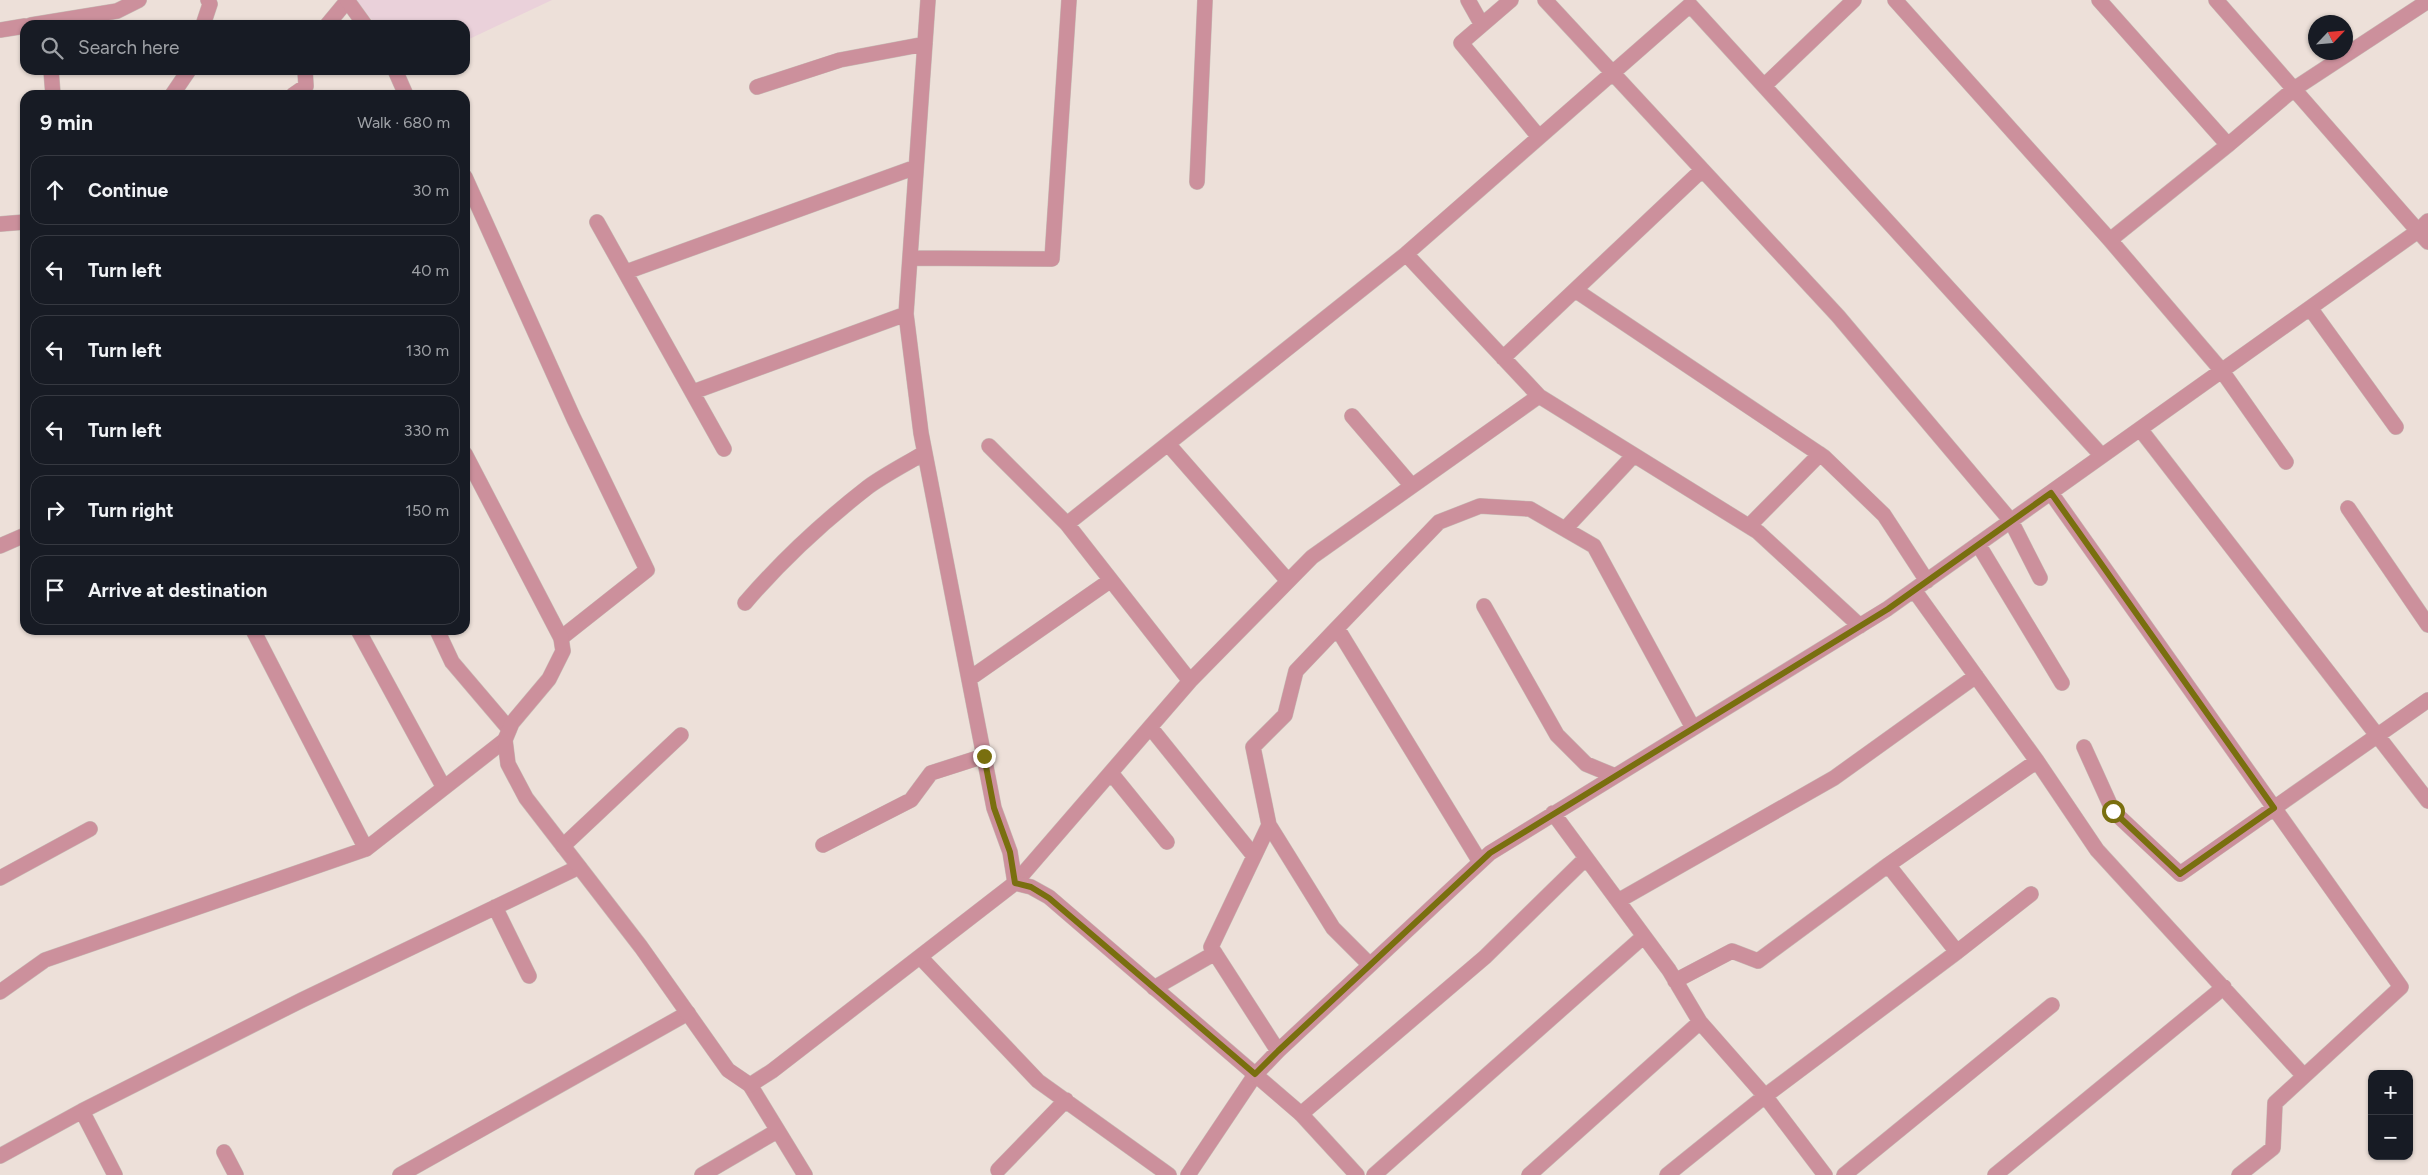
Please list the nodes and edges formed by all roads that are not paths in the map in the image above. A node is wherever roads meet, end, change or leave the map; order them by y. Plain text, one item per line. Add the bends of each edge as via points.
1 (139, 0) edge
2 (208, 0) edge
3 (928, 0) edge
4 (1069, 0) edge
5 (1205, 0) edge
6 (1468, 0) edge
7 (1511, 0) edge
8 (1546, 0) edge
9 (1854, 0) edge
10 (1895, 0) edge
11 (2099, 0) edge
12 (2216, 0) edge
13 (347, 1) edge
14 (2428, 1) edge
15 (1692, 2) edge
16 (115, 5) edge
17 (61, 20) edge
18 (205, 20) edge
19 (331, 20) edge
20 (361, 20) edge
21 (1482, 24) junction
22 (20, 27) edge
23 (0, 30) edge
24 (925, 44) junction
25 (1612, 73) junction
26 (51, 75) edge
27 (186, 75) edge
28 (305, 75) edge
29 (396, 75) edge
30 (1764, 86) junction
31 (757, 87) dead end
32 (2294, 89) junction
33 (53, 90) edge
34 (175, 90) edge
35 (300, 90) edge
36 (404, 90) edge
37 (1539, 137) junction
38 (2228, 145) junction
39 (916, 167) junction
40 (1702, 170) junction
41 (1197, 182) dead end
42 (470, 188) edge
43 (20, 222) edge
44 (597, 222) dead end
45 (0, 224) edge
46 (2425, 231) edge
47 (2110, 240) junction
48 (1406, 254) junction
49 (910, 258) junction
50 (626, 272) junction
51 (1575, 290) junction
52 (2310, 308) junction
53 (906, 314) junction
54 (1503, 358) junction
55 (2222, 371) junction
56 (693, 392) junction
57 (1539, 396) junction
58 (1352, 416) dead end
59 (2396, 426) dead end
60 (2140, 429) junction
61 (1168, 444) junction
62 (989, 446) dead end
63 (724, 449) dead end
64 (924, 453) junction
65 (1820, 454) junction
66 (1634, 455) junction
67 (2102, 456) junction
68 (2286, 462) dead end
69 (470, 464) edge
70 (1412, 486) junction
71 (2051, 493) junction
72 (2348, 508) dead end
73 (2011, 521) junction
74 (1067, 524) junction
75 (1749, 526) junction
76 (1566, 530) junction
77 (20, 537) edge
78 (1978, 544) junction
79 (0, 546) edge
80 (2040, 578) dead end
81 (1111, 580) junction
82 (1288, 581) junction
83 (1927, 581) junction
84 (1914, 590) junction
85 (745, 603) dead end
86 (1484, 606) dead end
87 (2428, 625) edge
88 (1860, 626) junction
89 (1336, 628) junction
90 (256, 635) edge
91 (361, 635) edge
92 (439, 635) edge
93 (561, 638) junction
94 (1976, 676) junction
95 (969, 678) junction
96 (1190, 681) junction
97 (2062, 683) dead end
98 (2428, 700) edge
99 (1150, 727) junction
100 (1693, 728) junction
101 (507, 734) junction
102 (681, 735) dead end
103 (2378, 735) junction
104 (2084, 746) dead end
105 (984, 756) junction
106 (2037, 761) junction
107 (1110, 772) junction
108 (1615, 776) junction
109 (444, 788) junction
110 (2428, 802) edge
111 (2274, 808) junction
112 (1554, 813) junction
113 (1269, 825) junction
114 (90, 829) dead end
115 (1167, 842) dead end
116 (563, 846) junction
117 (823, 846) dead end
118 (366, 849) junction
119 (1254, 856) junction
120 (1586, 858) junction
121 (1480, 862) junction
122 (1888, 865) junction
123 (579, 867) junction
124 (0, 878) edge
125 (1015, 883) junction
126 (2031, 894) dead end
127 (1618, 901) junction
128 (495, 907) junction
129 (1644, 936) junction
130 (1956, 952) junction
131 (1215, 953) junction
132 (920, 958) junction
133 (1370, 965) junction
134 (529, 976) dead end
135 (1675, 981) junction
136 (2224, 987) junction
137 (1154, 988) junction
138 (0, 992) edge
139 (2052, 1005) dead end
140 (688, 1013) junction
141 (1700, 1022) junction
142 (1278, 1051) junction
143 (1255, 1074) junction
144 (2304, 1076) junction
145 (750, 1085) junction
146 (1764, 1096) junction
147 (1066, 1100) junction
148 (82, 1111) junction
149 (1301, 1114) junction
150 (777, 1131) junction
151 (224, 1152) dead end
152 (0, 1156) edge
153 (998, 1170) dead end
154 (115, 1175) edge
155 (236, 1175) edge
156 (400, 1175) edge
157 (702, 1175) edge
158 (805, 1175) edge
159 (1169, 1175) edge
160 (1188, 1175) edge
161 (1357, 1175) edge
162 (1374, 1175) edge
163 (1529, 1175) edge
164 (1667, 1175) edge
165 (1825, 1175) edge
166 (1844, 1175) edge
167 (1995, 1175) edge
168 (2239, 1175) edge

1 - 16 street
2 - 18 street via 210,4
3 - 24 street
4 - 49 street via 1052,259
5 - 41 street
6 - 21 street
7 - 21 street
8 - 25 street
9 - 30 street
10 - 47 street
11 - 38 street
12 - 32 street
13 - 19 street
13 - 20 street
14 - 32 street
15 - 25 street
15 - 30 street
16 - 17 street
21 - 37 street via 1461,43
22 - 23 street
24 - 31 street via 840,60
24 - 39 street
25 - 37 street
25 - 40 street
26 - 33 street
27 - 34 street
28 - 35 street via 306,86
29 - 36 street
30 - 67 street
32 - 38 street
32 - 46 street
37 - 48 street
38 - 47 street
39 - 49 street
39 - 50 street
40 - 51 street
40 - 73 street via 1838,316
42 - 93 street via 574,419 647,570
43 - 45 street
44 - 50 street
46 - 52 street
47 - 55 street
48 - 54 street
48 - 61 street
49 - 53 street
50 - 56 street
51 - 54 street
51 - 65 street
52 - 55 street
52 - 59 street
53 - 56 street
53 - 64 street
54 - 57 street
55 - 60 street
55 - 68 street
56 - 63 street
57 - 66 street
57 - 70 street
58 - 70 street
60 - 67 street
60 - 103 street
61 - 74 street
61 - 82 street
62 - 74 street
64 - 85 street via 870,486 828,521 783,560
64 - 95 street
65 - 75 street
65 - 83 street via 1884,515
66 - 75 street
66 - 76 street
67 - 71 street
69 - 93 street
70 - 82 street via 1312,557
71 - 73 street
71 - 111 street
72 - 87 street
73 - 78 street
73 - 80 street
74 - 81 street
75 - 88 street
76 - 89 street via 1530,509 1521,508 1480,506 1439,522
76 - 100 street via 1594,546
77 - 79 street
78 - 83 street
78 - 97 street
81 - 95 street
81 - 96 street
82 - 96 street
83 - 84 street
84 - 88 street
84 - 94 street
86 - 108 street via 1557,735 1586,764
88 - 100 street
89 - 113 street via 1296,670 1285,714 1253,747
89 - 121 street
90 - 118 street
91 - 109 street
92 - 101 street via 452,662
93 - 101 street via 563,651 549,680 512,723
94 - 106 street
94 - 127 street via 1834,778
95 - 105 street
96 - 99 street
98 - 103 street
99 - 107 street
99 - 119 street
100 - 108 street
101 - 109 street
101 - 116 street via 508,764 526,798
102 - 116 street
103 - 110 street
103 - 111 street
104 - 111 street via 2113,811 2180,874
105 - 117 street via 930,773 911,800
105 - 125 street via 994,808 1010,852
106 - 122 street
106 - 136 street via 2098,850
107 - 115 street
107 - 125 street
108 - 112 street
109 - 118 street
111 - 144 street via 2401,987
112 - 120 street
112 - 121 street
113 - 119 street
113 - 133 street via 1333,928
114 - 124 street
116 - 123 street
118 - 138 street via 45,960
119 - 131 street via 1211,947
120 - 127 street
120 - 149 street via 1485,957
121 - 133 street
122 - 130 street
122 - 135 street via 1758,961 1732,951
123 - 128 street
123 - 140 street
125 - 132 street
125 - 137 street via 1031,887 1049,898
126 - 130 street
127 - 129 street
128 - 134 street
128 - 148 street
129 - 135 street
129 - 162 street
130 - 146 street
131 - 137 street
131 - 142 street
132 - 145 street via 772,1072
132 - 147 street via 1038,1081
133 - 142 street
135 - 141 street
136 - 144 street
136 - 167 street
137 - 143 street
139 - 166 street
140 - 145 street via 728,1070
140 - 156 street
141 - 146 street
141 - 163 street
142 - 143 street
143 - 149 street
143 - 160 street
144 - 168 street via 2275,1103 2273,1148
145 - 150 street
146 - 164 street
146 - 165 street
147 - 153 street
147 - 159 street
148 - 152 street
148 - 154 street
149 - 161 street
150 - 157 street
150 - 158 street
151 - 155 street

